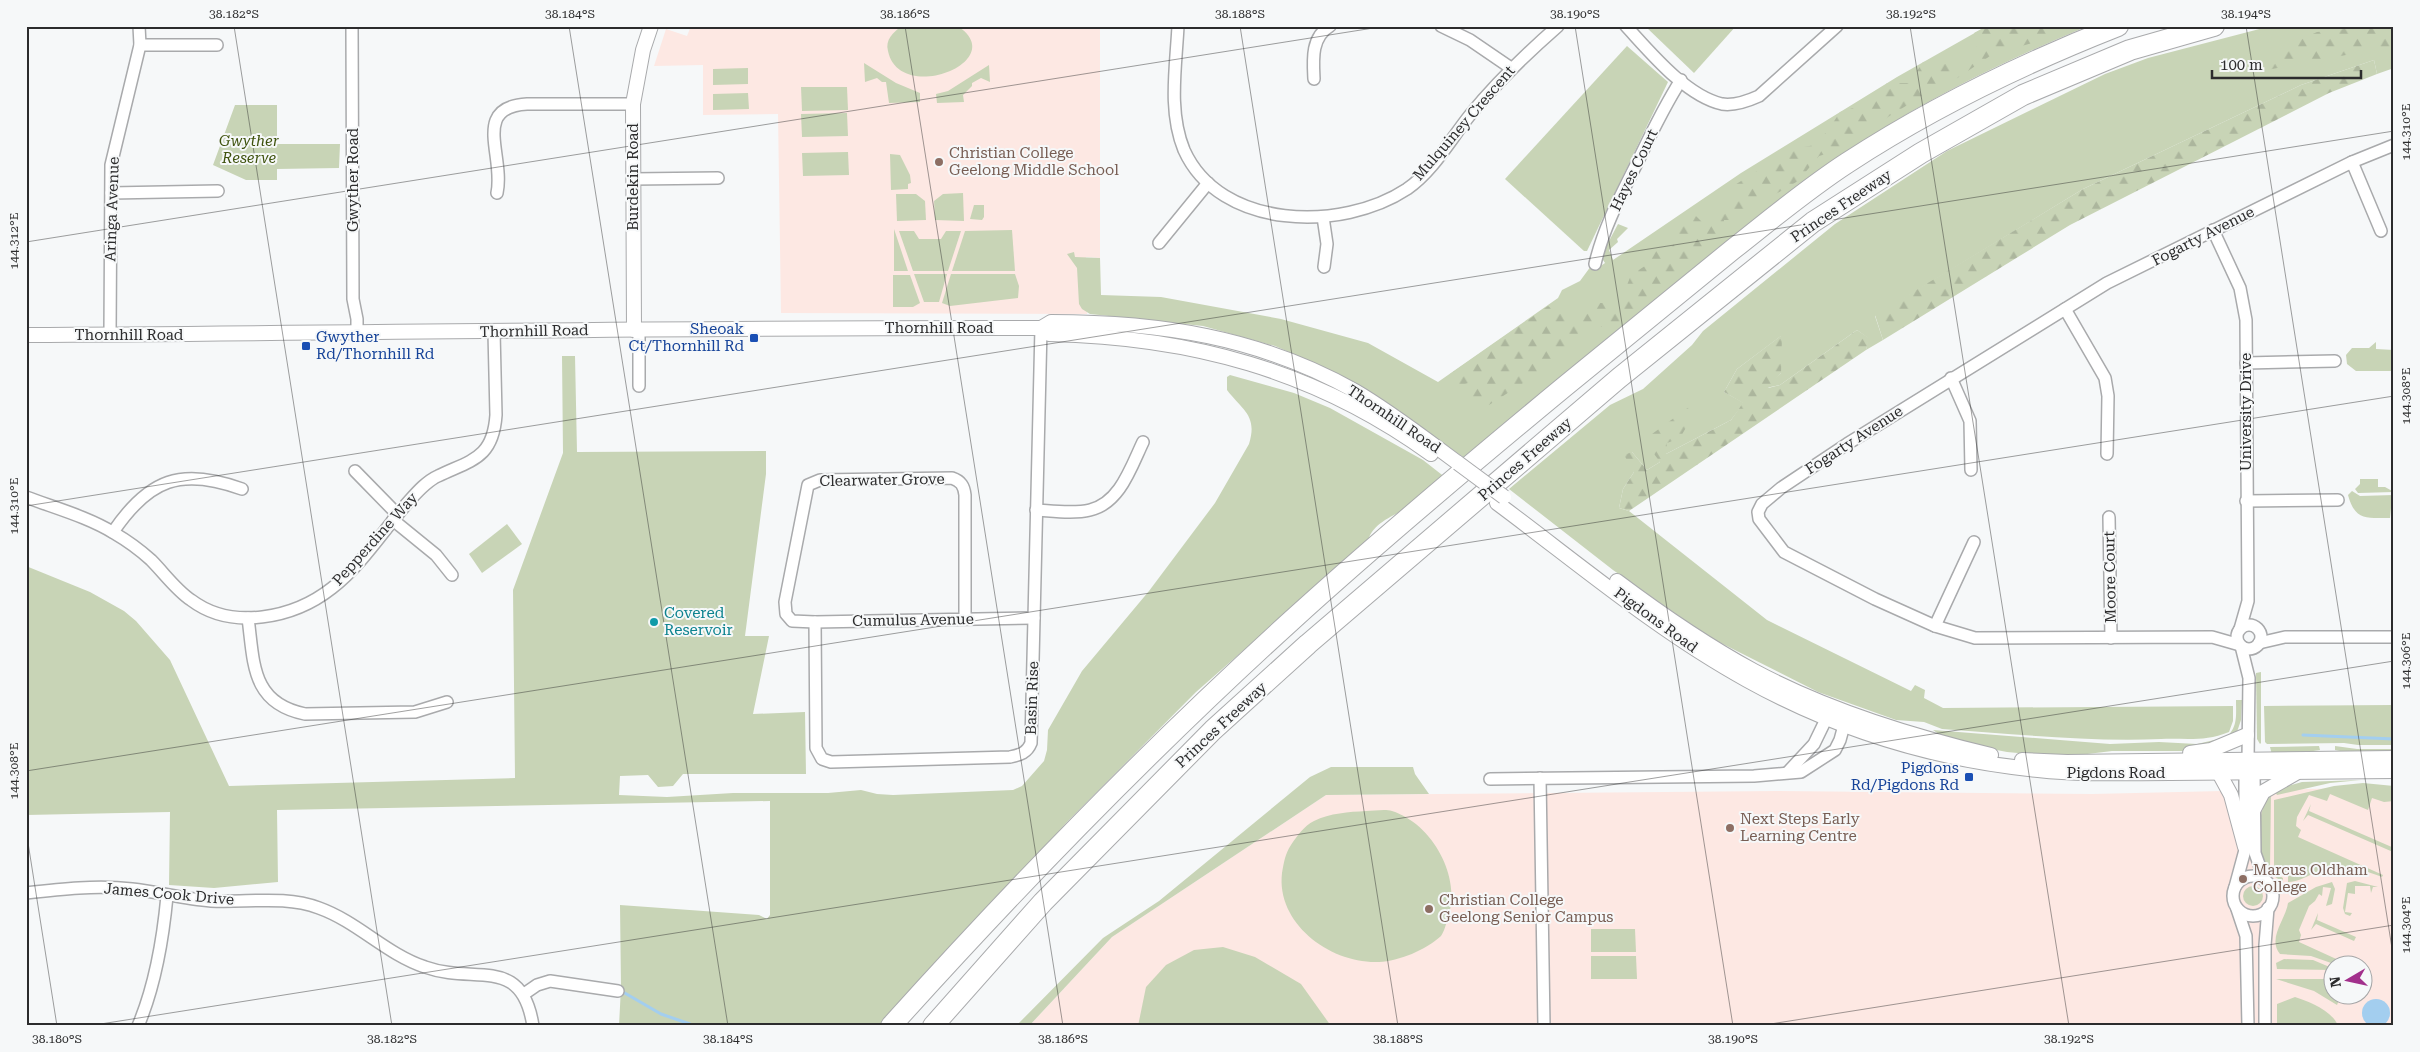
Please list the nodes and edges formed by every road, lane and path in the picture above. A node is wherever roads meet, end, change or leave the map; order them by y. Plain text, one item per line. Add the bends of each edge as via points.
1 (139, 26) edge
2 (352, 26) edge
3 (652, 26) edge
4 (1178, 26) edge
5 (1330, 26) edge
6 (1441, 26) edge
7 (1558, 26) edge
8 (1626, 26) edge
9 (1837, 26) edge
10 (2118, 26) edge
11 (2214, 26) edge
12 (140, 45) junction
13 (217, 45) dead end
14 (1511, 68) junction
15 (1314, 79) dead end
16 (1681, 80) junction
17 (633, 104) junction
18 (2394, 145) edge
19 (2352, 162) junction
20 (718, 178) dead end
21 (633, 179) junction
22 (1208, 183) junction
23 (218, 191) dead end
24 (111, 193) junction
25 (497, 193) dead end
26 (1324, 217) junction
27 (2213, 230) junction
28 (2381, 231) dead end
29 (1159, 243) dead end
30 (1595, 264) dead end
31 (1324, 267) dead end
32 (2065, 309) junction
33 (1041, 328) junction
34 (636, 330) junction
35 (494, 332) junction
36 (357, 333) junction
37 (26, 334) edge
38 (110, 335) junction
39 (2335, 361) dead end
40 (2246, 363) junction
41 (1951, 378) junction
42 (639, 386) dead end
43 (1143, 442) dead end
44 (2107, 454) dead end
45 (1971, 470) dead end
46 (354, 471) dead end
47 (242, 489) dead end
48 (26, 497) edge
49 (1501, 500) joint
50 (2246, 500) junction
51 (2338, 500) dead end
52 (1036, 510) junction
53 (2109, 516) dead end
54 (395, 517) junction
55 (113, 532) junction
56 (1974, 542) dead end
57 (452, 575) dead end
58 (2248, 601) junction
59 (248, 618) junction
60 (1034, 618) junction
61 (965, 619) junction
62 (792, 621) joint
63 (815, 622) junction
64 (1935, 626) junction
65 (2257, 628) junction
66 (2240, 630) junction
67 (2285, 636) junction
68 (2212, 637) junction
69 (2394, 637) edge
70 (2110, 638) junction
71 (2258, 644) junction
72 (2241, 645) junction
73 (2248, 678) junction
74 (447, 702) dead end
75 (1829, 712) junction
76 (1846, 718) junction
77 (2247, 735) junction
78 (2394, 758) edge
79 (2067, 762) junction
80 (2249, 768) junction
81 (2394, 771) edge
82 (1788, 772) junction
83 (2299, 772) junction
84 (2219, 773) junction
85 (1540, 778) junction
86 (1490, 779) dead end
87 (2254, 809) junction
88 (2245, 847) junction
89 (2265, 881) junction
90 (2235, 888) junction
91 (26, 893) edge
92 (167, 896) junction
93 (2236, 908) junction
94 (2268, 908) junction
95 (618, 991) dead end
96 (524, 994) junction
97 (138, 1026) edge
98 (533, 1026) edge
99 (891, 1026) edge
100 (932, 1026) edge
101 (1544, 1026) edge
102 (2248, 1026) edge
103 (2265, 1026) edge

1 - 12 street, Aringa Avenue
2 - 36 street, Gwyther Road via 353,299
3 - 17 street, Burdekin Road via 643,50
4 - 22 street, Mulquiney Crescent via 1174,107 1178,129 1184,150
5 - 15 street via 1317,42 1313,57
6 - 14 street via 1470,40
7 - 14 street, Mulquiney Crescent
8 - 16 street
9 - 16 street via 1772,87 1749,101 1723,104 1700,95
10 - 99 highway, Princes Freeway via 2008,74 1847,163 1606,352 1292,620 1211,696 1056,848
11 - 100 highway, Princes Freeway via 2130,50 2023,95 1921,153 1813,222 1619,378 1308,644 1221,724 1042,902
12 - 13 street
12 - 24 street, Aringa Avenue via 111,165
14 - 26 street, Mulquiney Crescent via 1426,173 1407,189 1360,211
16 - 30 street, Hayes Court via 1667,101 1625,186 1601,240
17 - 21 street, Burdekin Road
17 - 25 street via 527,104 500,111 494,120 499,177
18 - 19 street, Fogarty Avenue
19 - 27 street, Fogarty Avenue
19 - 28 street
20 - 21 street
21 - 34 street, Burdekin Road
22 - 26 street, Mulquiney Crescent via 1232,198 1264,211
22 - 29 street
23 - 24 street
24 - 38 street, Aringa Avenue
26 - 31 street via 1327,244
27 - 32 street, Fogarty Avenue via 2107,283
27 - 40 street, University Drive via 2244,301
32 - 41 street, Fogarty Avenue
32 - 44 street via 2105,378 2108,396
33 - 34 street, Thornhill Road
33 - 49 street, Thornhill Road via 1048,334 1144,340 1210,352 1310,385 1357,408 1454,465
33 - 52 street, Basin Rise
34 - 35 street, Thornhill Road
34 - 42 street
35 - 36 street, Thornhill Road
35 - 54 street, Pepperdine Way via 496,415 488,444 470,463 428,482
36 - 38 street, Thornhill Road
37 - 38 street, Thornhill Road
39 - 40 street
40 - 50 street, University Drive
41 - 45 street via 1970,421
41 - 64 street, Fogarty Avenue via 1781,488 1762,504 1758,512 1759,520 1784,552
43 - 52 street via 1121,488 1109,501 1089,511
46 - 54 street
47 - 55 street via 217,480 191,479 157,486 135,503
48 - 55 street, Pepperdine Way
49 - 75 street, Pigdons Road via 1642,613 1702,654 1783,699
50 - 51 street
50 - 58 street, University Drive
52 - 60 street, Basin Rise
53 - 70 street, Moore Court
54 - 57 street via 436,555
54 - 59 street, Pepperdine Way via 352,570 331,589 304,605
55 - 59 street, Pepperdine Way via 149,558 190,600 211,611
56 - 64 street
58 - 65 street, University Drive
58 - 66 street, University Drive
59 - 74 street via 257,677 270,699 290,711 305,714 415,712
60 - 61 street, Cumulus Avenue
60 - 63 street, Basin Rise via 1031,743 1023,753 1010,757 831,762 822,759 816,748
61 - 62 street, Clearwater Grove via 965,495 959,480 952,478 820,480 808,484 785,602 786,614
61 - 63 street, Cumulus Avenue
62 - 63 street, Cumulus Avenue
64 - 70 street, Fogarty Avenue via 1976,638
65 - 66 street via 2250,625
65 - 67 street
65 - 71 street via 2261,636
66 - 68 street
66 - 72 street via 2238,639
67 - 69 street
67 - 71 street
68 - 70 street, Fogarty Avenue
68 - 72 street
71 - 72 street via 2249,649
71 - 73 street
72 - 73 street
73 - 77 street
75 - 76 street, Pigdons Road
75 - 82 street via 1814,744
76 - 79 street, Pigdons Road via 1987,754
76 - 82 street via 1833,752 1804,771
76 - 84 street, Pigdons Road via 1891,741 1939,754 2018,768 2081,773
77 - 79 street via 2197,753 2092,756
77 - 80 street
78 - 80 street, Pigdons Road
79 - 80 street, Pigdons Road
80 - 83 street, Pigdons Road
80 - 84 street, Pigdons Road
80 - 87 street
80 - 88 street
81 - 83 street, Pigdons Road
82 - 85 street via 1754,776
83 - 87 street via 2264,792
84 - 88 street via 2232,795
85 - 86 street
85 - 101 street
87 - 89 street via 2255,853
88 - 90 street
89 - 90 street via 2250,876
89 - 94 street via 2272,894
90 - 93 street
91 - 92 street, James Cook Drive via 95,888 133,889
92 - 96 street, James Cook Drive via 306,904 346,919 423,967 455,975 500,977 512,982
92 - 97 street via 148,997
93 - 94 street via 2252,916
93 - 102 street via 2246,936
94 - 103 street
95 - 96 street via 550,981 537,984
96 - 98 street

